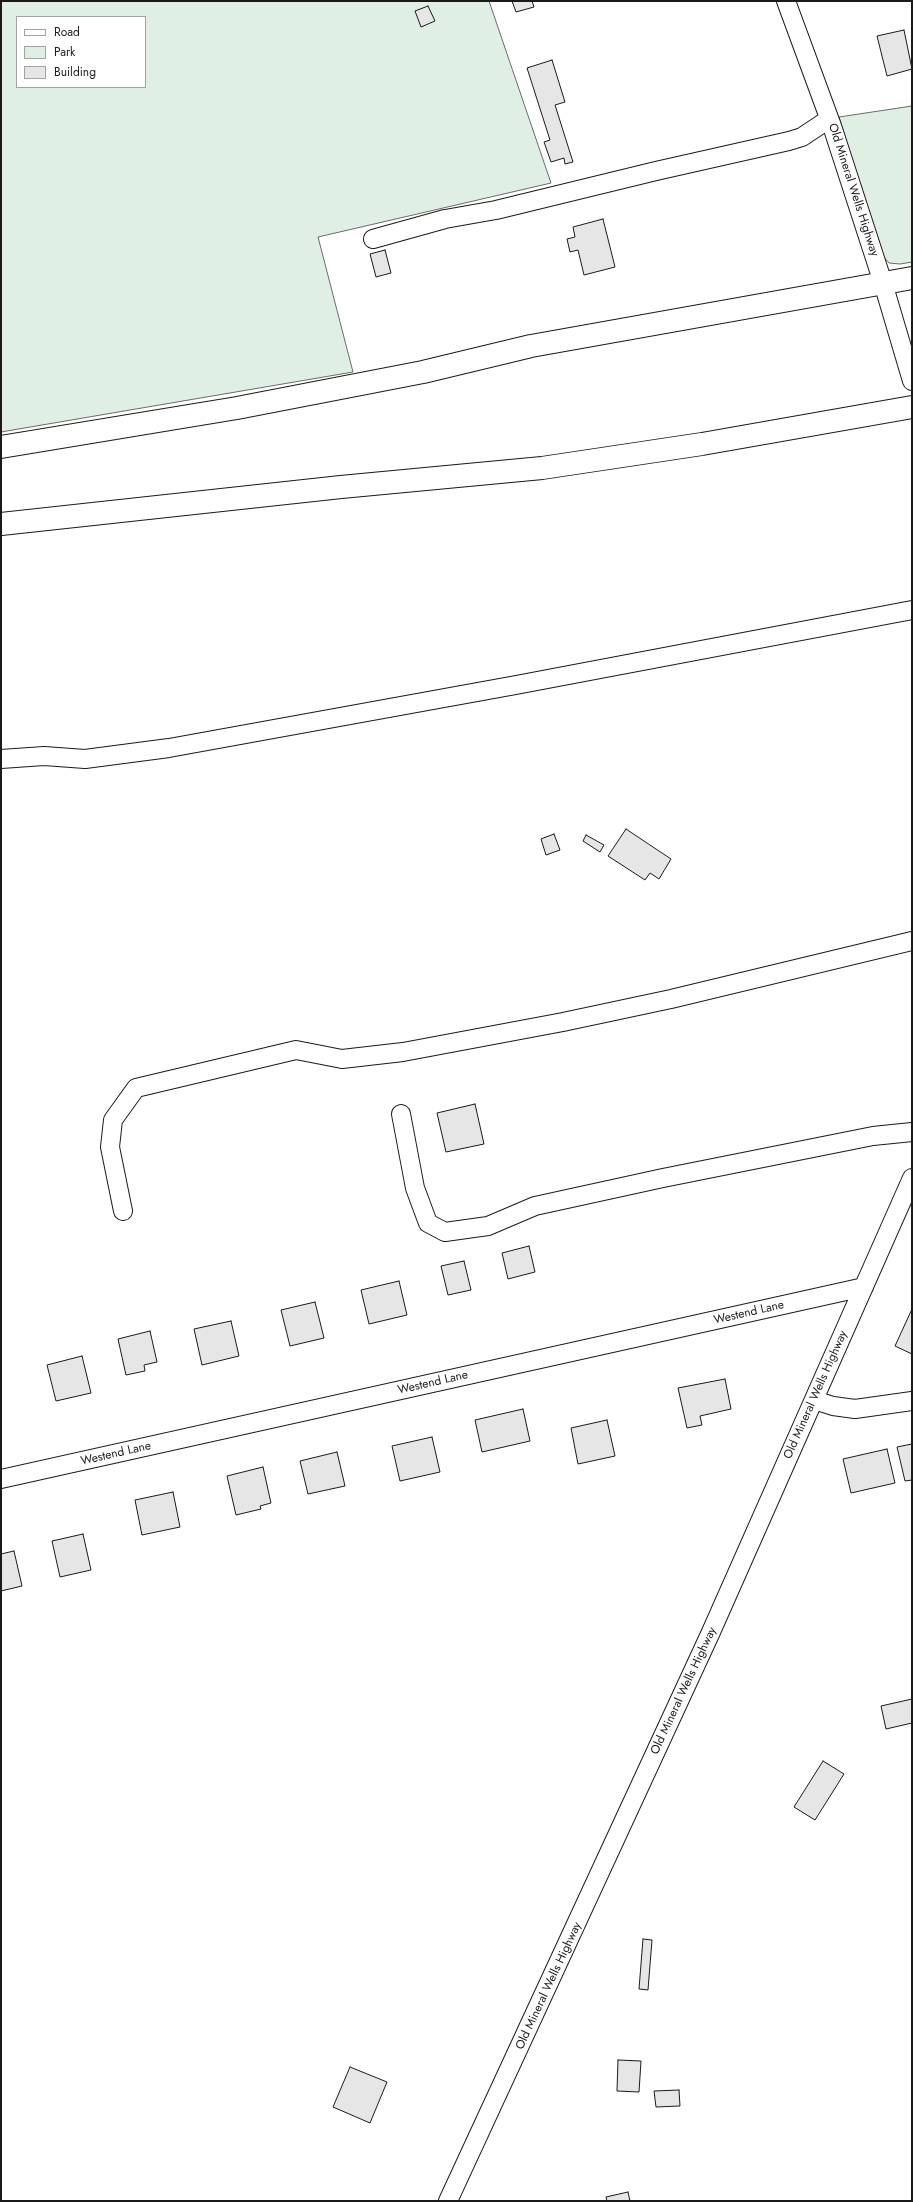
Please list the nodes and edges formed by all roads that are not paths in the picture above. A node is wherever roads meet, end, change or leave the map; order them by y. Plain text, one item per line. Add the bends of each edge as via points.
1 (786, 1) edge
2 (829, 120) junction
3 (373, 239) dead end
4 (912, 278) edge
5 (883, 283) junction
6 (912, 381) edge
7 (912, 407) edge
8 (1, 447) edge
9 (1, 524) edge
10 (912, 610) edge
11 (1, 759) edge
12 (912, 941) edge
13 (401, 1114) dead end
14 (912, 1132) edge
15 (912, 1178) edge
16 (123, 1211) dead end
17 (864, 1287) junction
18 (814, 1400) junction
19 (912, 1401) edge
20 (1, 1479) edge
21 (448, 2201) edge

1 - 2 street, Old Mineral Wells Highway
2 - 3 street via 802,137 789,141 496,210 445,219
2 - 5 street, Old Mineral Wells Highway
4 - 5 main road
5 - 6 street, Old Mineral Wells Highway
5 - 8 main road via 531,346 423,372 238,408
7 - 9 main road via 702,444 542,468
10 - 11 street via 169,748 85,759 44,756
12 - 16 street via 671,999 547,1025 403,1052 342,1059 296,1050 136,1088 113,1120 110,1146
13 - 14 street via 415,1188 428,1223 445,1232 488,1226 535,1206 625,1186 873,1136
15 - 17 street, Old Mineral Wells Highway
17 - 18 street, Old Mineral Wells Highway
17 - 20 street, Westend Lane
18 - 19 street via 855,1409
18 - 21 street, Old Mineral Wells Highway via 699,1659

